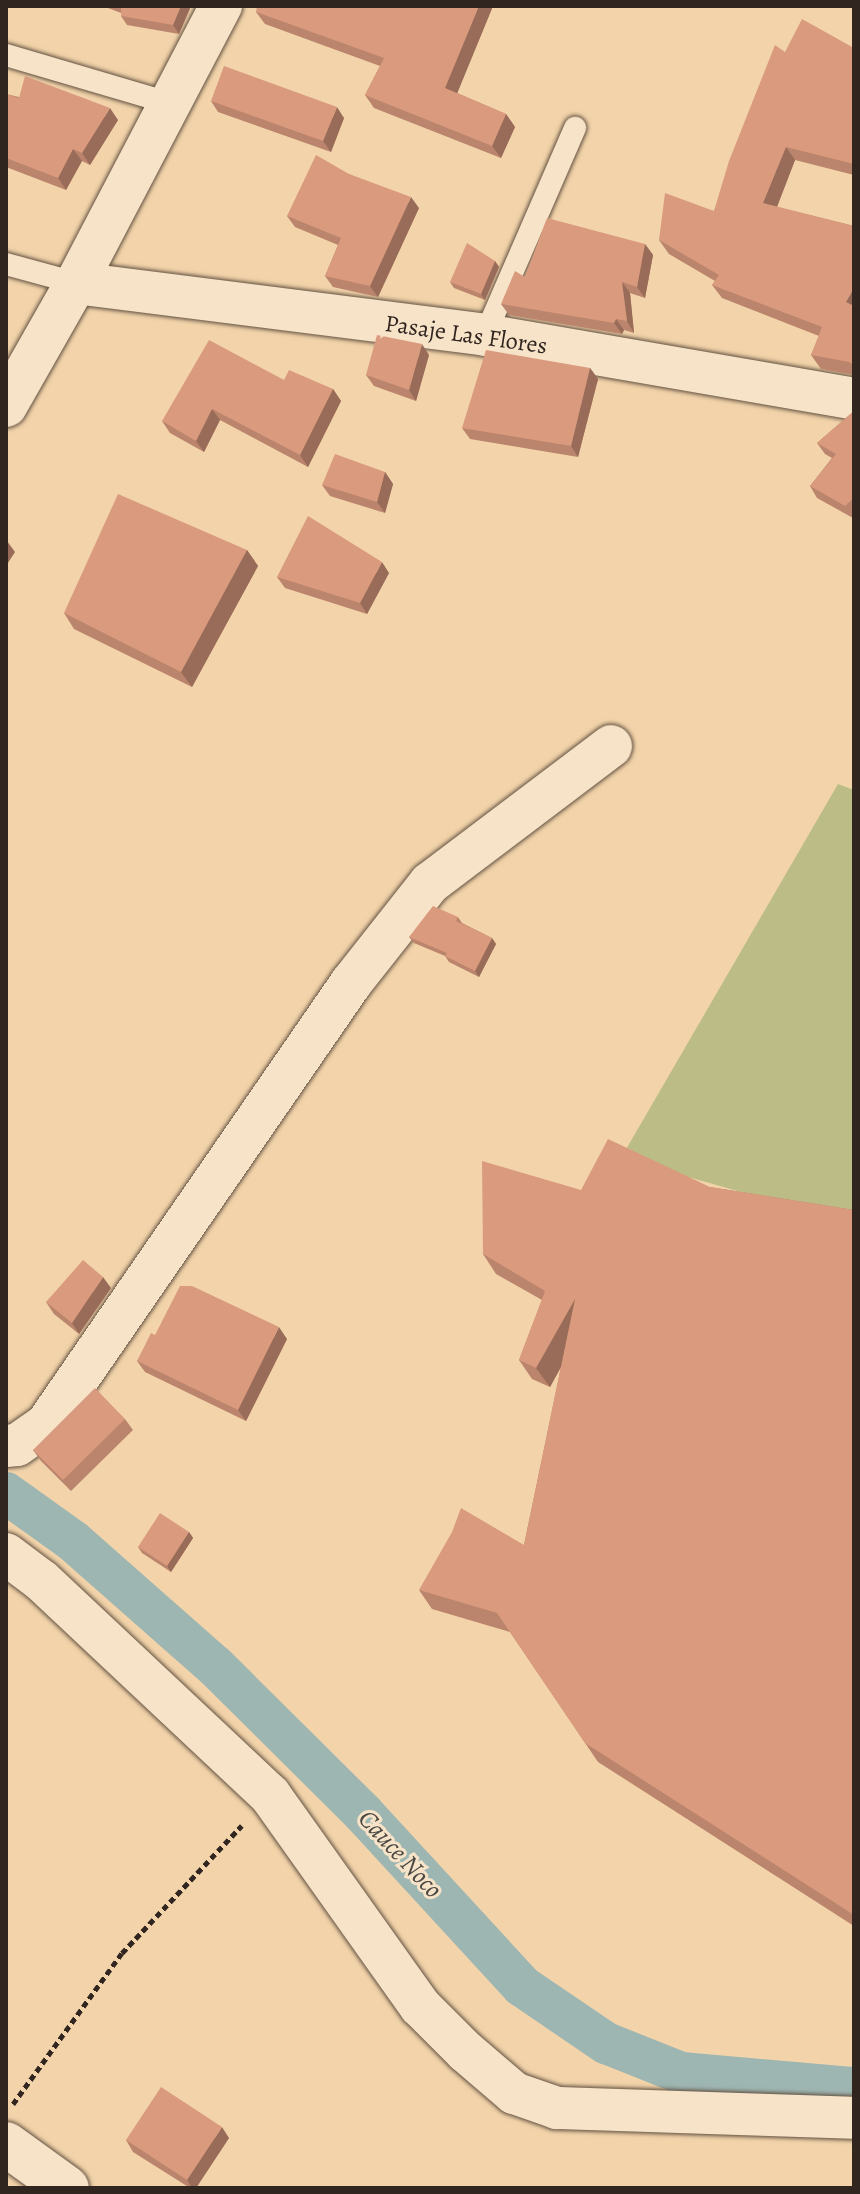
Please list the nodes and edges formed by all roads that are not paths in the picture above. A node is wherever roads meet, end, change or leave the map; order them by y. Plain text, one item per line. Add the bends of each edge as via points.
1 (221, 6) edge
2 (6, 55) edge
3 (172, 104) junction
4 (575, 128) dead end
5 (6, 264) edge
6 (76, 283) junction
7 (485, 335) junction
8 (854, 399) edge
9 (6, 406) edge
10 (611, 746) dead end
11 (6, 1446) edge
12 (6, 1554) edge
13 (854, 2118) edge
14 (6, 2144) edge
15 (67, 2188) edge

1 - 3 street
2 - 3 lane
3 - 6 street
4 - 7 lane
5 - 6 lane
6 - 7 street, Pasaje Las Flores
6 - 9 street
7 - 8 street, Pasaje Las Flores
10 - 11 street via 430,883 351,983 46,1425 17,1445
12 - 13 street via 42,1581 270,1795 420,2006 514,2093 557,2108
14 - 15 main road

